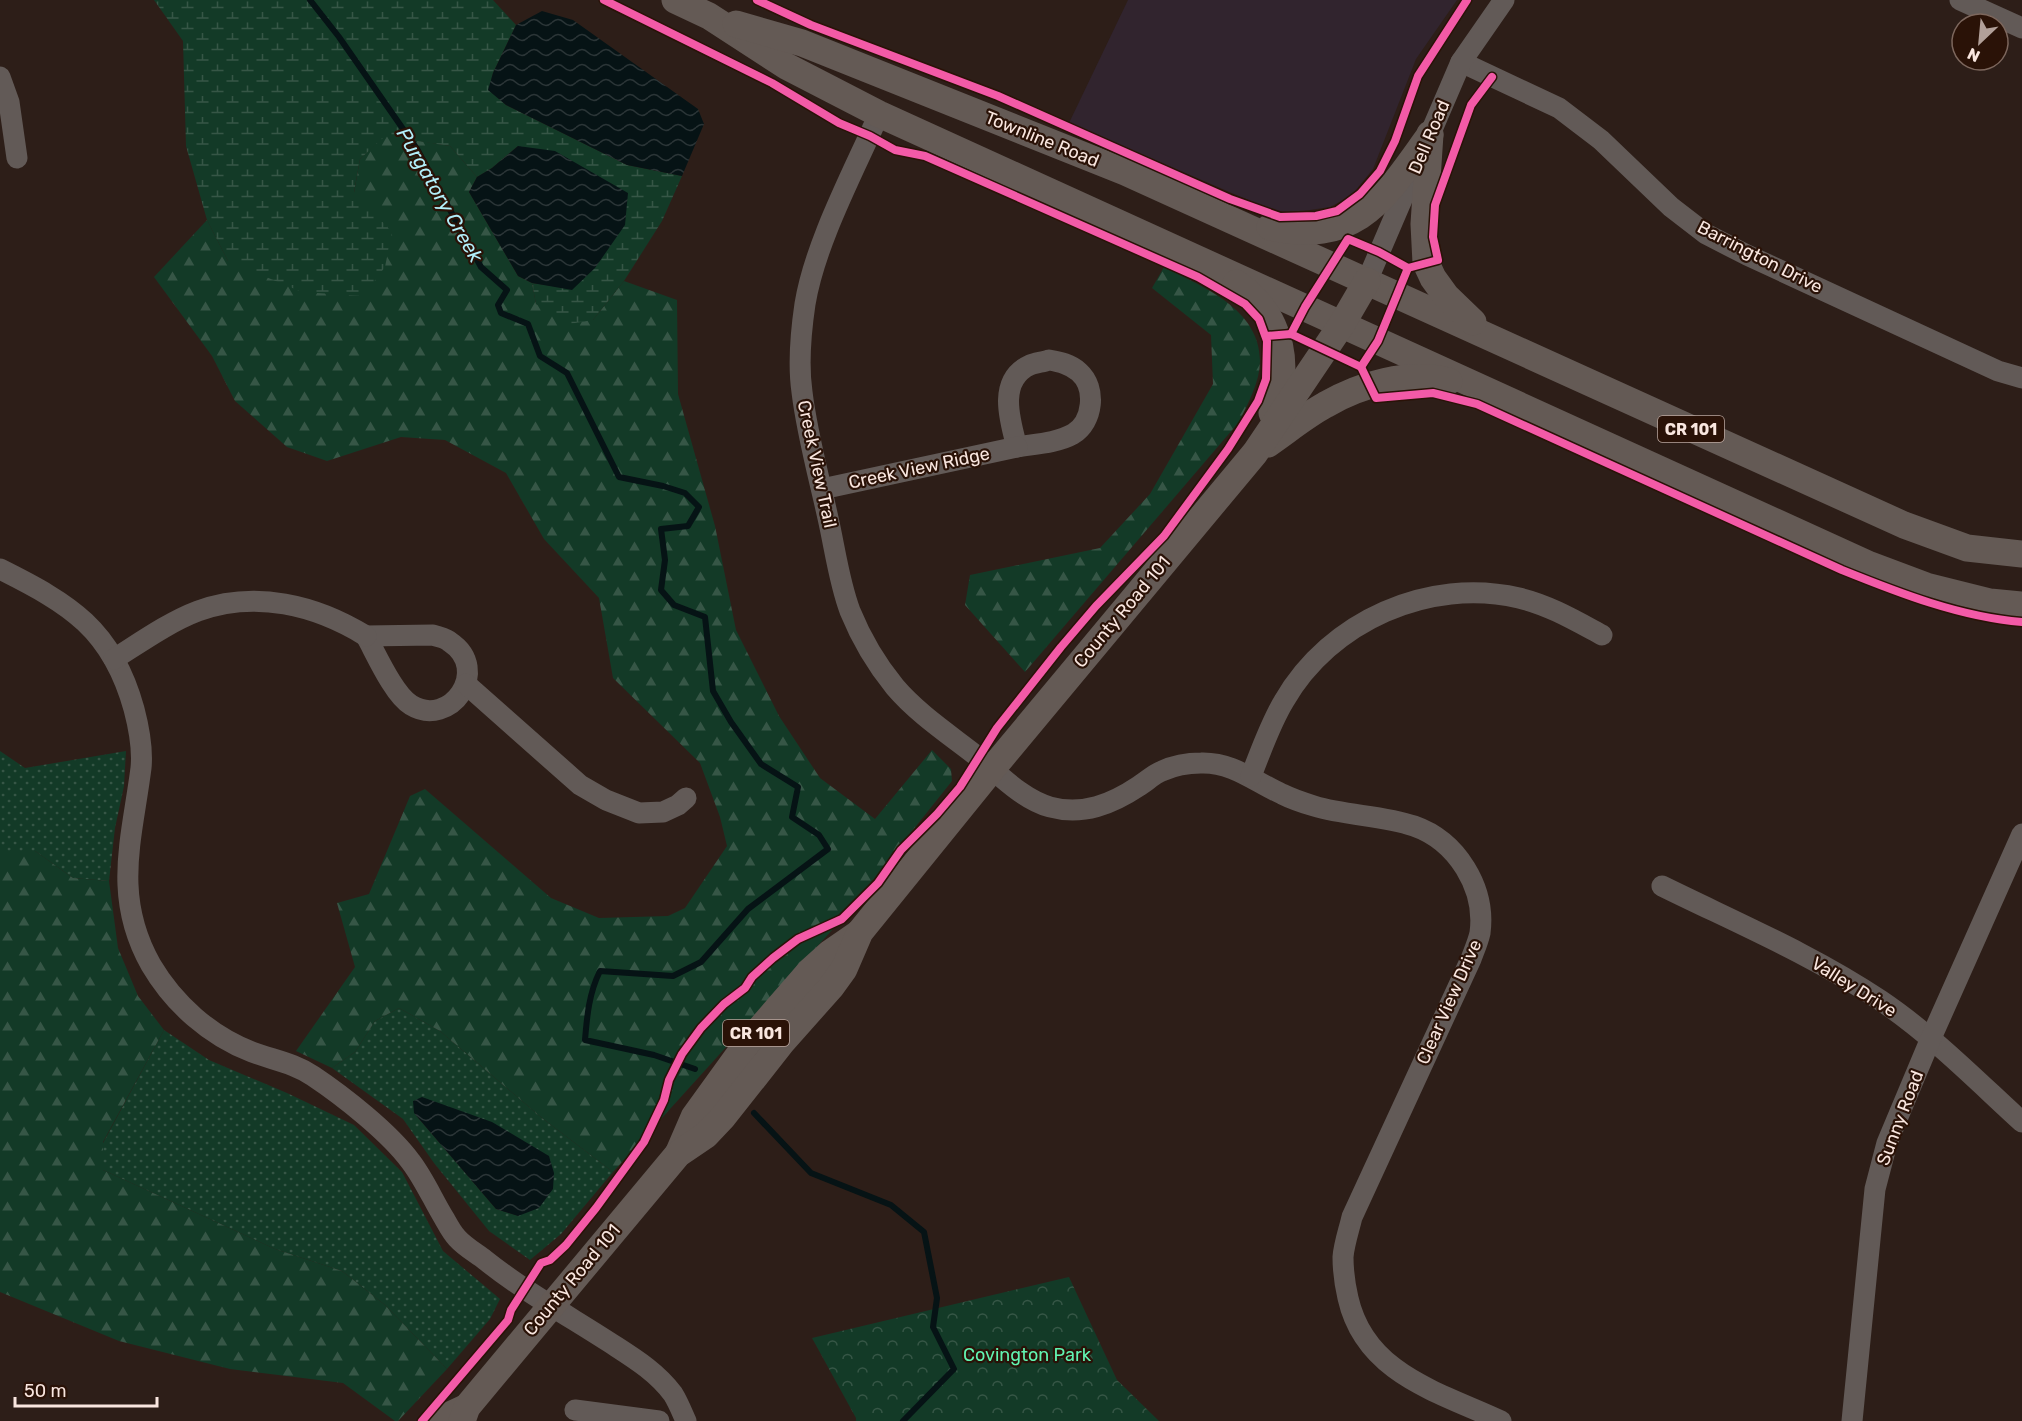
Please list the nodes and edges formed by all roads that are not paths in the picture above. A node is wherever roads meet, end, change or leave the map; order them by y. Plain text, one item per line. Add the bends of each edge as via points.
1 (675, 0) edge
2 (1504, 0) edge
3 (1960, 0) edge
4 (709, 16) junction
5 (2022, 28) edge
6 (1461, 62) junction
7 (0, 77) edge
8 (879, 114) junction
9 (1431, 134) junction
10 (16, 158) dead end
11 (1230, 219) junction
12 (1210, 264) junction
13 (1367, 281) junction
14 (1342, 324) junction
15 (1517, 351) junction
16 (2022, 378) edge
17 (1479, 388) junction
18 (1017, 447) junction
19 (1255, 453) junction
20 (822, 489) junction
21 (2022, 554) edge
22 (0, 569) edge
23 (2022, 605) edge
24 (1602, 635) dead end
25 (366, 636) junction
26 (114, 658) junction
27 (466, 684) junction
28 (992, 769) junction
29 (1251, 776) junction
30 (686, 798) dead end
31 (2022, 834) edge
32 (1662, 886) dead end
33 (1931, 1038) junction
34 (2022, 1122) edge
35 (551, 1305) junction
36 (575, 1410) dead end
37 (464, 1414) edge
38 (437, 1421) edge
39 (659, 1421) edge
40 (686, 1421) edge
41 (1501, 1421) edge
42 (1852, 1421) edge

1 - 4 main road, Townline Road
2 - 6 street, Dell Road
3 - 5 street
4 - 8 main road, Townline Road via 786,66
4 - 11 main road, Townline Road via 802,43 1125,172
6 - 9 street, Dell Road
6 - 16 street, Barrington Drive via 1559,108 1601,140 1671,207 1706,234 1988,366
7 - 10 street via 9,102
8 - 12 main road, Townline Road
8 - 20 street, Creek View Trail via 820,250 805,302 801,389
9 - 11 main road via 1377,204 1333,228 1312,232 1286,230
9 - 13 street, Dell Road
9 - 15 main road via 1424,224 1426,264 1446,296 1466,317
11 - 13 main road, Townline Road
12 - 14 main road, Townline Road
12 - 19 main road via 1260,305 1280,340 1281,383
13 - 14 main road, County Road 101 / CR 101
13 - 15 main road, CR 101 / CR 101
14 - 17 main road, CR 101
14 - 19 main road, County Road 101 / CR 101
15 - 21 main road, CR 101 / CR 101 via 1904,525 1967,548
17 - 19 main road, CR 101 via 1436,378 1402,378 1365,387 1325,405
17 - 23 main road, CR 101 via 1870,565 1926,586 1990,602
18 - 18 street via 1008,415 1008,396 1015,378 1029,366 1048,360 1066,364 1080,373 1091,406 1086,422 1074,433 1057,440
18 - 20 street, Creek View Ridge
19 - 28 main road, County Road 101 / CR 101
20 - 28 street, Creek View Trail via 850,610 870,651 896,688
22 - 26 street via 71,609
24 - 29 street via 1557,611 1519,598 1442,595 1404,603 1367,619 1334,641 1307,669 1284,701
25 - 26 street via 310,609 273,602 235,602 198,611
25 - 27 street via 433,635 449,641 461,652 469,668
25 - 27 street via 399,694 412,706 427,710 445,708
26 - 35 street via 140,730 141,763 127,868 129,901 150,964 169,992 220,1037 292,1064 356,1108 411,1161 456,1238 516,1285
27 - 30 street via 580,785 606,800 639,813 663,812
28 - 29 street, Clear View Drive via 1029,798 1071,811 1096,808 1119,799 1159,772 1182,764 1231,766
28 - 35 main road, County Road 101 / CR 101 via 860,932 810,971 746,1045 694,1118 678,1154
29 - 41 street, Clear View Drive via 1314,806 1417,827 1441,840 1459,858 1473,881 1480,934 1352,1217 1343,1257 1351,1311 1372,1350 1408,1378
31 - 33 street, Sunny Road
32 - 33 street, Valley Drive via 1825,966 1881,1000
33 - 34 street, Valley Drive
33 - 42 street, Sunny Road via 1887,1143 1875,1189
35 - 37 main road, County Road 101 / CR 101
35 - 40 street via 650,1369 674,1395
36 - 39 street
37 - 38 main road, County Road 101 / CR 101

